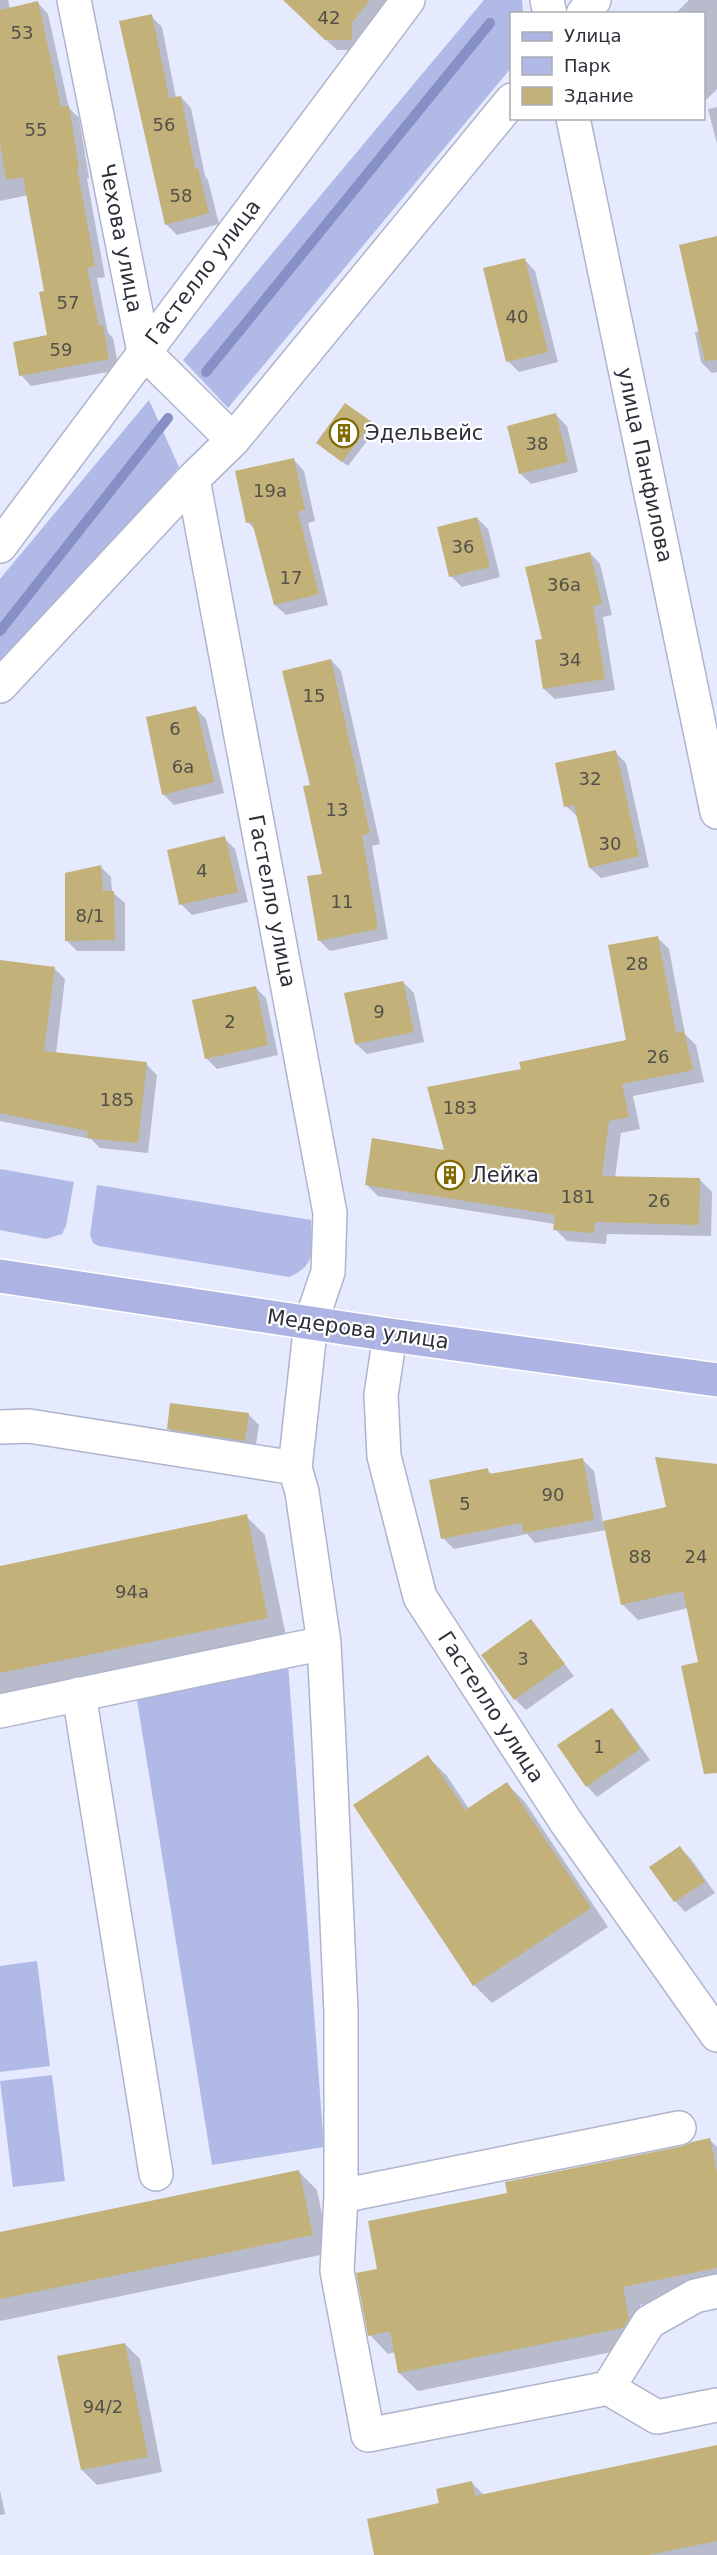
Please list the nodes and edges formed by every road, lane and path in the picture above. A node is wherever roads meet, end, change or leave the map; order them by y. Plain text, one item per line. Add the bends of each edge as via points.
1 (74, 0) edge
2 (408, 0) edge
3 (594, 0) edge
4 (585, 12) edge
5 (510, 102) edge
6 (573, 120) edge
7 (144, 352) junction
8 (233, 440) junction
9 (193, 478) junction
10 (0, 546) edge
11 (0, 687) edge
12 (717, 812) edge
13 (0, 1276) edge
14 (310, 1322) junction
15 (390, 1335) junction
16 (717, 1380) edge
17 (0, 1427) edge
18 (295, 1468) junction
19 (324, 1643) junction
20 (79, 1694) junction
21 (0, 1711) edge
22 (717, 2036) edge
23 (679, 2128) dead end
24 (156, 2174) dead end
25 (341, 2196) junction
26 (717, 2292) edge
27 (608, 2388) junction
28 (717, 2405) edge

1 - 7 street, Чехова улица
2 - 7 street, Гастелло улица
3 - 4 street
5 - 8 street
6 - 12 street, улица Панфилова
7 - 8 street
7 - 10 street, Гастелло улица
8 - 9 street
9 - 11 street
9 - 14 street, Гастелло улица via 330,1214 328,1272
13 - 14 main road, Медерова улица
14 - 15 main road, Медерова улица
14 - 18 street, Гастелло улица
15 - 16 main road, Медерова улица
15 - 22 street, Гастелло улица via 381,1395 384,1456 420,1597 566,1822
17 - 18 street via 29,1426
18 - 19 street
19 - 20 street
19 - 25 street via 341,2012
20 - 21 street
20 - 24 street
23 - 25 street
25 - 27 street via 337,2271 368,2434
26 - 27 street via 694,2296 649,2322
27 - 28 street via 657,2417

